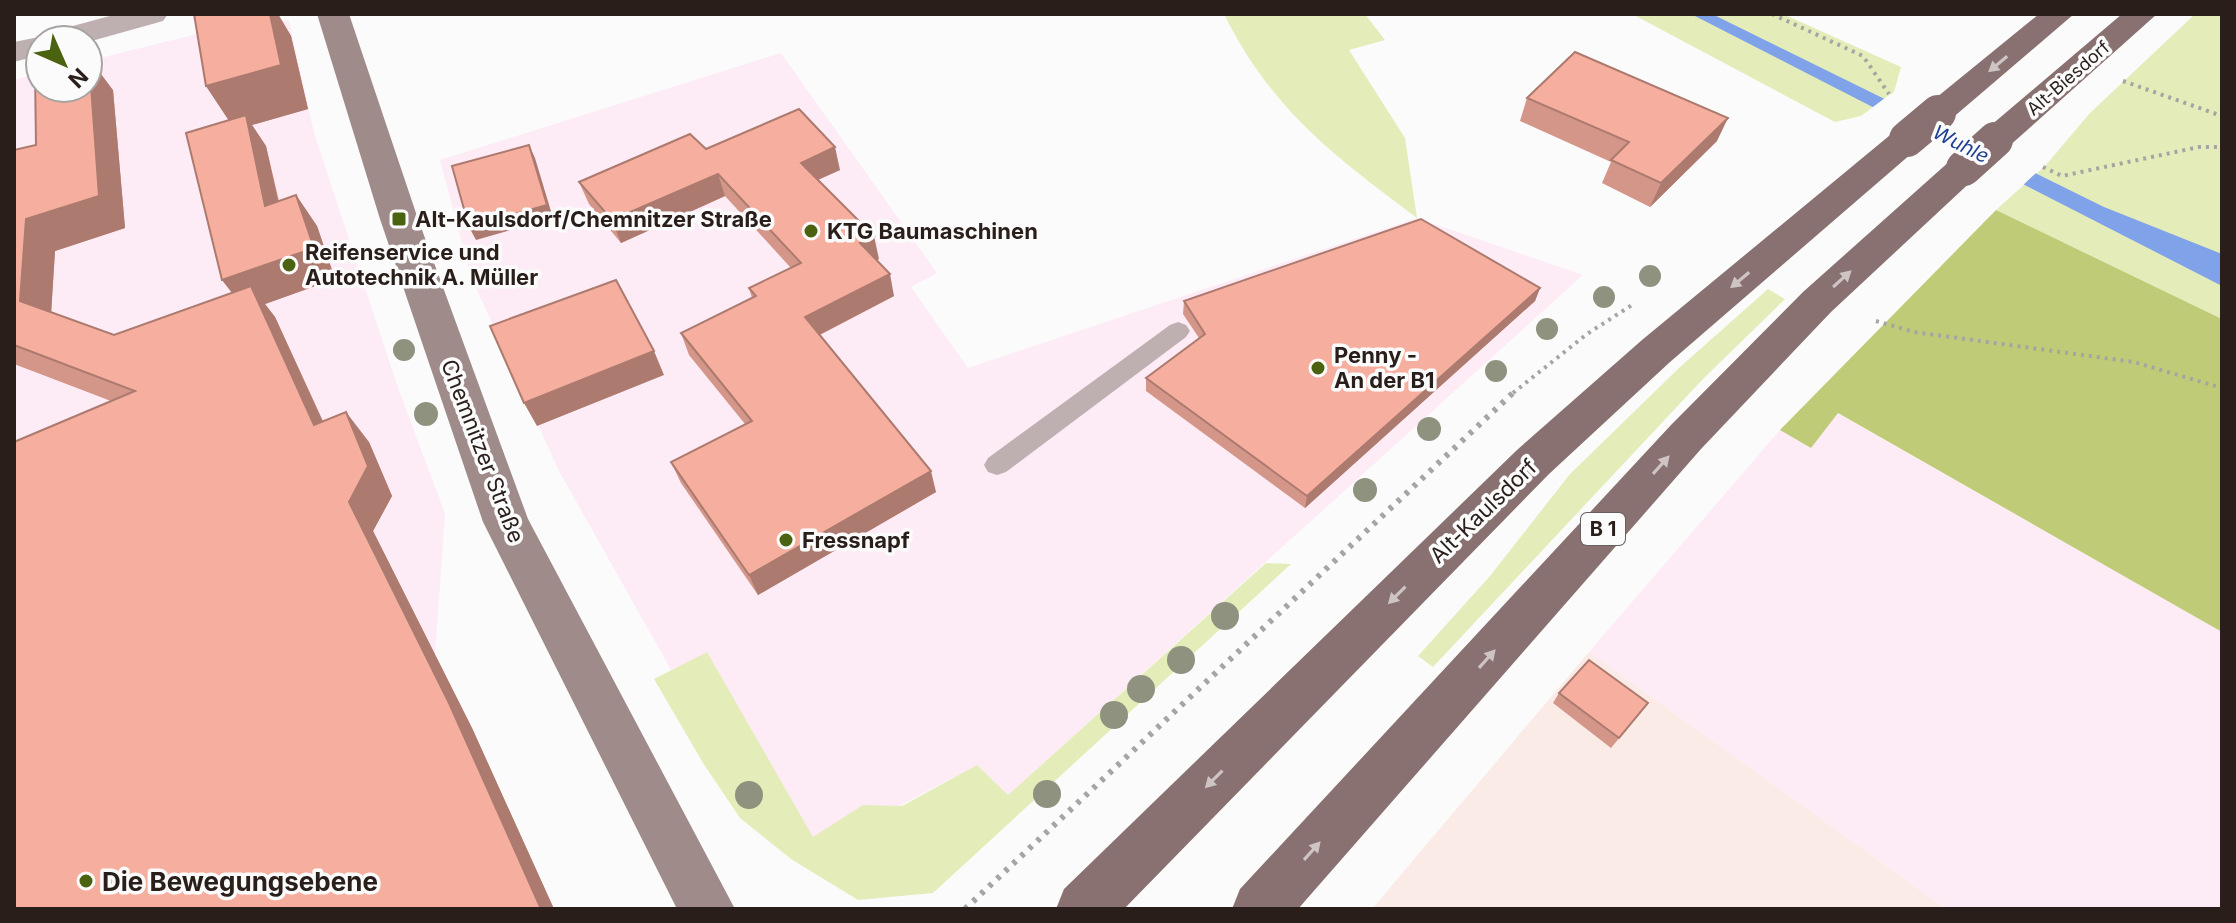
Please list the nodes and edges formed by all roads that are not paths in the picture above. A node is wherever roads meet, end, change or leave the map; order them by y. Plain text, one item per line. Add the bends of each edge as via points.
1 (152, 14) edge
2 (333, 14) edge
3 (2058, 14) edge
4 (2141, 14) edge
5 (104, 27) edge
6 (1178, 331) dead end
7 (997, 465) dead end
8 (707, 909) edge
9 (1084, 909) edge
10 (1260, 909) edge

1 - 5 street
2 - 8 main road, Chemnitzer Straße via 506,522
3 -> 9 main road, Alt-Kaulsdorf, bridge via 1656,351 1533,462
10 -> 4 main road, Alt-Biesdorf / B 1 via 1686,437 1817,302
6 - 7 lane

